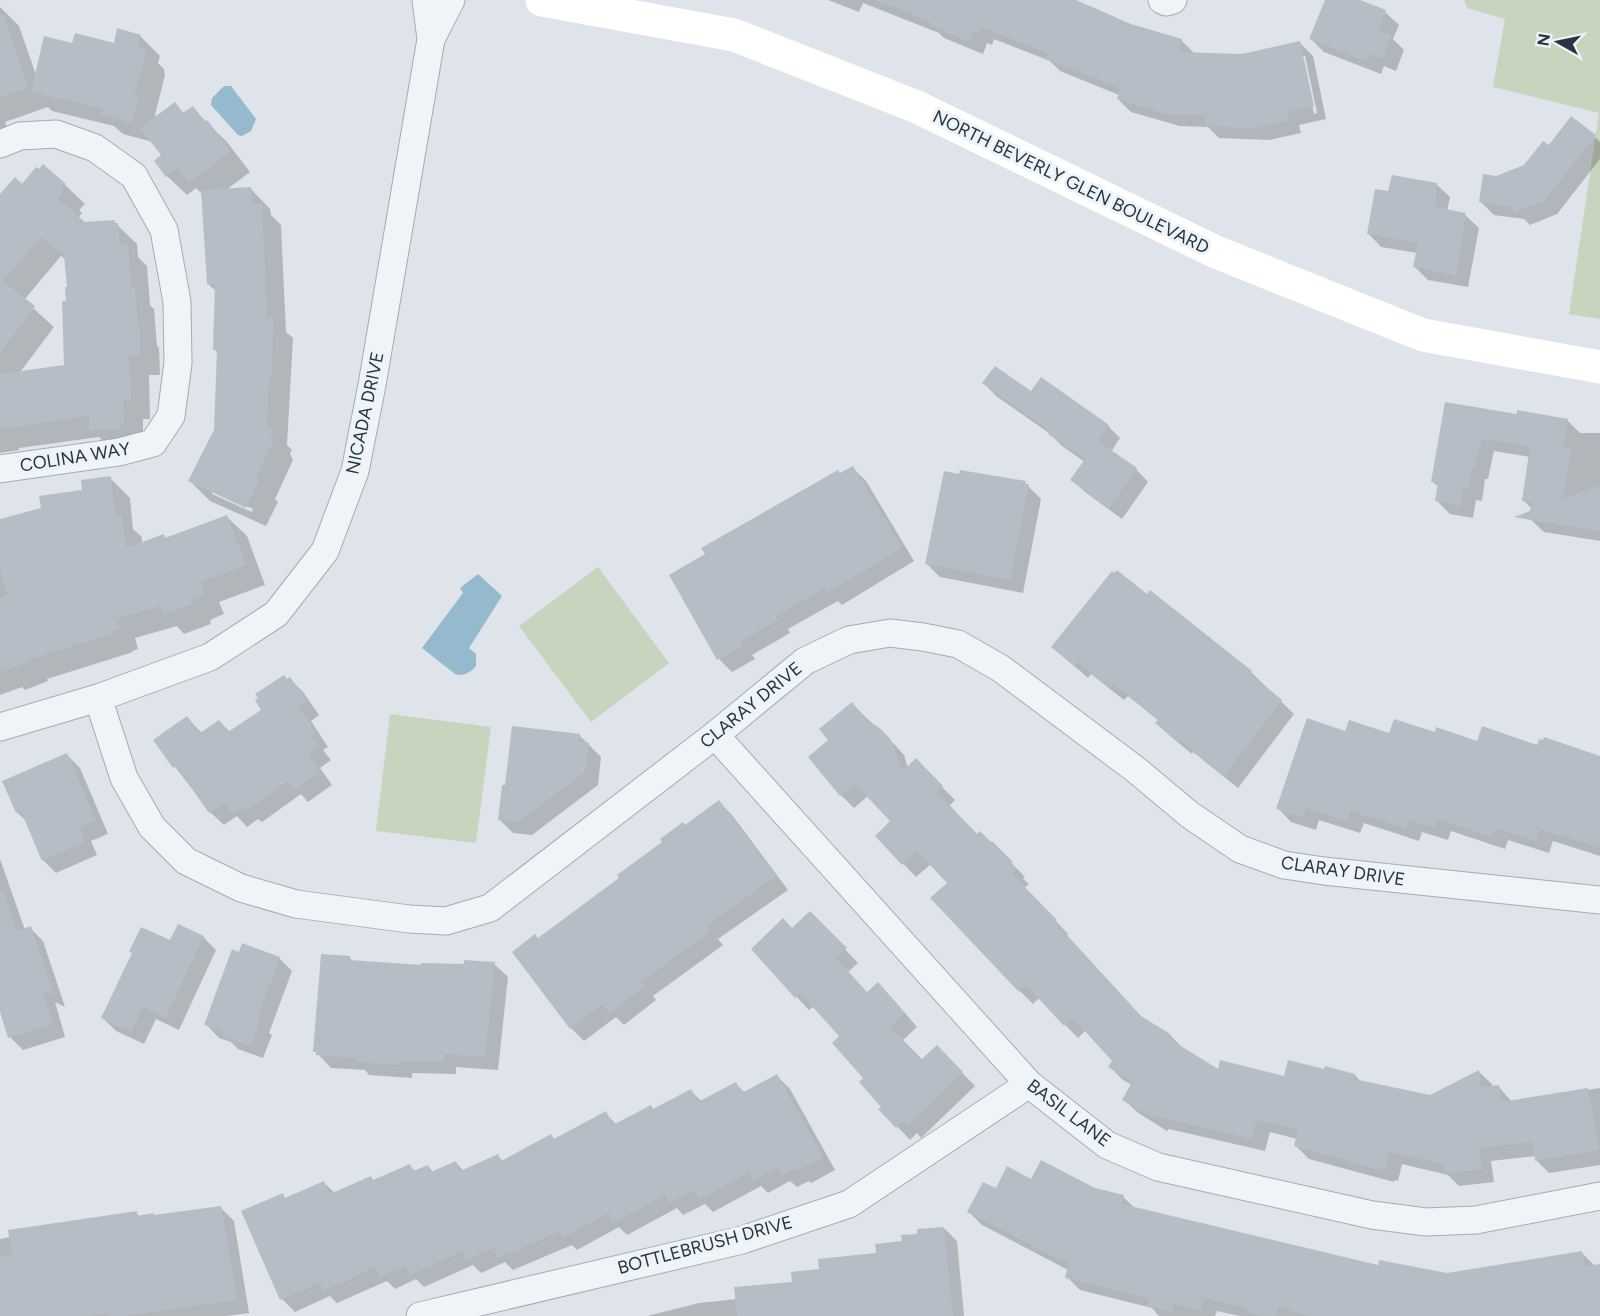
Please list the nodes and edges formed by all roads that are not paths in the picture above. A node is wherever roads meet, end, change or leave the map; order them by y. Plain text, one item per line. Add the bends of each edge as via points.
1 (426, 0) edge
2 (452, 0) edge
3 (542, 0) edge
4 (1162, 0) edge
5 (1173, 0) edge
6 (431, 39) junction
7 (0, 144) edge
8 (1600, 367) edge
9 (0, 469) edge
10 (98, 698) junction
11 (0, 727) edge
12 (715, 735) junction
13 (1600, 900) edge
14 (1029, 1084) junction
15 (1600, 1196) edge
16 (420, 1316) edge

1 - 6 street, NICADA DRIVE
2 - 6 street, NICADA DRIVE
3 - 8 main road, NORTH BEVERLY GLEN BOULEVARD via 734,35 917,107 1216,252 1423,335
4 - 5 street
6 - 10 street, NICADA DRIVE via 355,471 324,551 276,614 210,657
7 - 9 street, COLINA WAY via 20,136 56,134 95,148 134,176 164,230 177,302 178,363 171,416 153,443 119,452
10 - 11 street, NICADA DRIVE
10 - 12 street, CLARAY DRIVE via 124,778 152,827 186,861 241,888 296,904 418,920 446,921 490,908
12 - 13 street, CLARAY DRIVE via 805,661 849,640 890,633 923,637 958,644 1000,668 1240,849 1284,865 1324,871
12 - 14 street, BASIL LANE
14 - 15 street, BASIL LANE via 1107,1144 1158,1167 1372,1215 1426,1222 1476,1220
14 - 16 street, BOTTLEBRUSH DRIVE via 849,1204 742,1240

